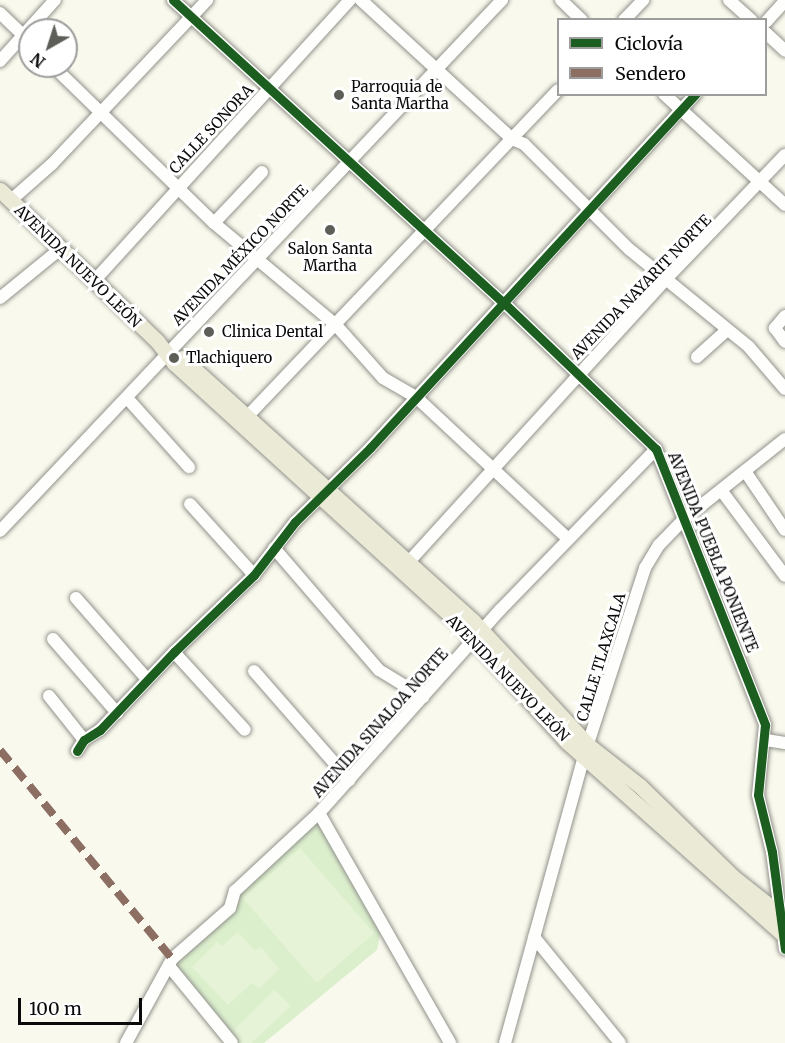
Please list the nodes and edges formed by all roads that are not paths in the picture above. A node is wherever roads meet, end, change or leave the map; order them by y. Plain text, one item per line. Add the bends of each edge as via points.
1 (55, 0) edge
2 (173, 0) edge
3 (207, 0) edge
4 (350, 0) edge
5 (361, 0) edge
6 (502, 0) edge
7 (561, 0) edge
8 (643, 0) edge
9 (729, 0) edge
10 (785, 1) edge
11 (0, 13) edge
12 (190, 17) junction
13 (41, 18) edge
14 (580, 18) edge
15 (626, 18) edge
16 (749, 18) edge
17 (767, 20) edge
18 (18, 30) edge
19 (767, 35) edge
20 (18, 45) edge
21 (785, 51) edge
22 (0, 61) edge
23 (438, 68) junction
24 (65, 78) edge
25 (269, 89) junction
26 (557, 91) edge
27 (666, 96) edge
28 (693, 96) edge
29 (680, 110) junction
30 (99, 113) junction
31 (512, 139) junction
32 (785, 155) edge
33 (350, 162) junction
34 (262, 172) dead end
35 (759, 182) junction
36 (177, 186) junction
37 (5, 196) edge
38 (785, 205) edge
39 (592, 209) junction
40 (214, 223) junction
41 (426, 231) junction
42 (60, 249) junction
43 (257, 258) junction
44 (666, 279) junction
45 (95, 280) junction
46 (0, 298) edge
47 (502, 301) junction
48 (785, 316) edge
49 (335, 324) junction
50 (727, 330) junction
51 (785, 342) edge
52 (165, 348) junction
53 (697, 357) dead end
54 (579, 374) junction
55 (785, 389) edge
56 (416, 397) junction
57 (127, 398) junction
58 (245, 419) junction
59 (785, 439) edge
60 (656, 449) junction
61 (189, 467) dead end
62 (492, 467) junction
63 (745, 471) junction
64 (721, 490) junction
65 (324, 493) junction
66 (190, 504) dead end
67 (683, 520) junction
68 (785, 530) edge
69 (0, 531) edge
70 (567, 538) junction
71 (274, 548) junction
72 (403, 568) junction
73 (254, 576) junction
74 (785, 576) edge
75 (76, 598) dead end
76 (479, 635) junction
77 (53, 639) dead end
78 (174, 651) junction
79 (254, 671) dead end
80 (147, 679) junction
81 (49, 696) dead end
82 (423, 697) junction
83 (117, 713) junction
84 (245, 730) dead end
85 (766, 740) junction
86 (785, 743) edge
87 (587, 751) junction
88 (349, 780) junction
89 (319, 813) junction
90 (784, 917) edge
91 (534, 937) junction
92 (785, 940) edge
93 (171, 962) junction
94 (126, 1043) edge
95 (232, 1043) edge
96 (450, 1043) edge
97 (505, 1043) edge
98 (620, 1043) edge

1 - 13 street
2 - 12 street, AVENIDA PUEBLA PONIENTE
3 - 12 street
4 - 25 street, CALLE SONORA
5 - 23 street
6 - 23 street, AVENIDA MÉXICO NORTE
7 - 14 street
8 - 15 street
9 - 16 street
10 - 17 street
11 - 18 street
12 - 25 street, AVENIDA PUEBLA PONIENTE
12 - 30 street
19 - 21 street
20 - 22 street
23 - 31 street
23 - 33 street, AVENIDA MÉXICO NORTE
24 - 30 street
25 - 33 street, AVENIDA PUEBLA PONIENTE
25 - 36 street, CALLE SONORA
26 - 31 street
27 - 29 street
28 - 29 street
29 - 35 street
29 - 39 street
30 - 36 street
30 - 37 street via 52,164
31 - 39 street via 524,144
31 - 41 street
32 - 35 street, AVENIDA NAYARIT NORTE
33 - 41 street, AVENIDA PUEBLA PONIENTE
33 - 43 street, AVENIDA MÉXICO NORTE
34 - 40 street
35 - 38 street
35 - 44 street, AVENIDA NAYARIT NORTE
36 - 40 street
36 - 45 street, CALLE SONORA
37 - 42 main road, AVENIDA NUEVO LEÓN
39 - 44 street via 629,249
39 - 47 street
40 - 43 street
41 - 47 street, AVENIDA PUEBLA PONIENTE
41 - 49 street
42 - 45 main road, AVENIDA NUEVO LEÓN
42 - 46 street
43 - 49 street
43 - 52 street, AVENIDA MÉXICO NORTE
44 - 50 street
44 - 54 street, AVENIDA NAYARIT NORTE
45 - 52 main road, AVENIDA NUEVO LEÓN
47 - 54 street, AVENIDA PUEBLA PONIENTE
47 - 56 street
48 - 51 street via 775,328
49 - 56 street via 383,378
49 - 58 street
50 - 53 street
50 - 55 street via 755,353
52 - 57 street, AVENIDA MÉXICO NORTE
52 - 58 main road, AVENIDA NUEVO LEÓN
54 - 60 street, AVENIDA PUEBLA PONIENTE
54 - 62 street, AVENIDA NAYARIT NORTE
56 - 62 street
56 - 65 street
57 - 61 street
57 - 69 street, AVENIDA MÉXICO NORTE
58 - 65 main road, AVENIDA NUEVO LEÓN
59 - 63 street, CALLE TLAXCALA
60 - 67 street, AVENIDA PUEBLA PONIENTE
60 - 70 street, AVENIDA SINALOA NORTE
62 - 70 street
62 - 72 street, AVENIDA NAYARIT NORTE
63 - 64 street, CALLE TLAXCALA
63 - 68 street
64 - 67 street, CALLE TLAXCALA
64 - 74 street
65 - 71 street
65 - 72 main road, AVENIDA NUEVO LEÓN
66 - 73 street
67 - 85 street, AVENIDA PUEBLA PONIENTE via 765,725
67 - 87 street, CALLE TLAXCALA via 659,545 645,568
70 - 76 street, AVENIDA SINALOA NORTE
71 - 73 street
71 - 82 street via 379,670
72 - 76 main road, AVENIDA NUEVO LEÓN
73 - 78 street
75 - 80 street
76 - 82 street, AVENIDA SINALOA NORTE
76 - 87 main road, AVENIDA NUEVO LEÓN
77 - 83 street
78 - 80 street
78 - 84 street
79 - 88 street
80 - 83 street
81 - 83 street via 80,746
82 - 88 street, AVENIDA SINALOA NORTE
85 - 86 street
85 - 90 street, AVENIDA PUEBLA PONIENTE via 758,795
87 - 90 main road, AVENIDA NUEVO LEÓN via 640,786 733,877
87 - 91 street, CALLE TLAXCALA
87 - 92 main road, AVENIDA NUEVO LEÓN
88 - 89 street, AVENIDA SINALOA NORTE
89 - 93 street, AVENIDA SINALOA NORTE via 239,887 230,908
89 - 96 street
90 - 92 street, AVENIDA PUEBLA PONIENTE
91 - 97 street, CALLE TLAXCALA
91 - 98 street
93 - 94 street, AVENIDA SINALOA NORTE
93 - 95 street

